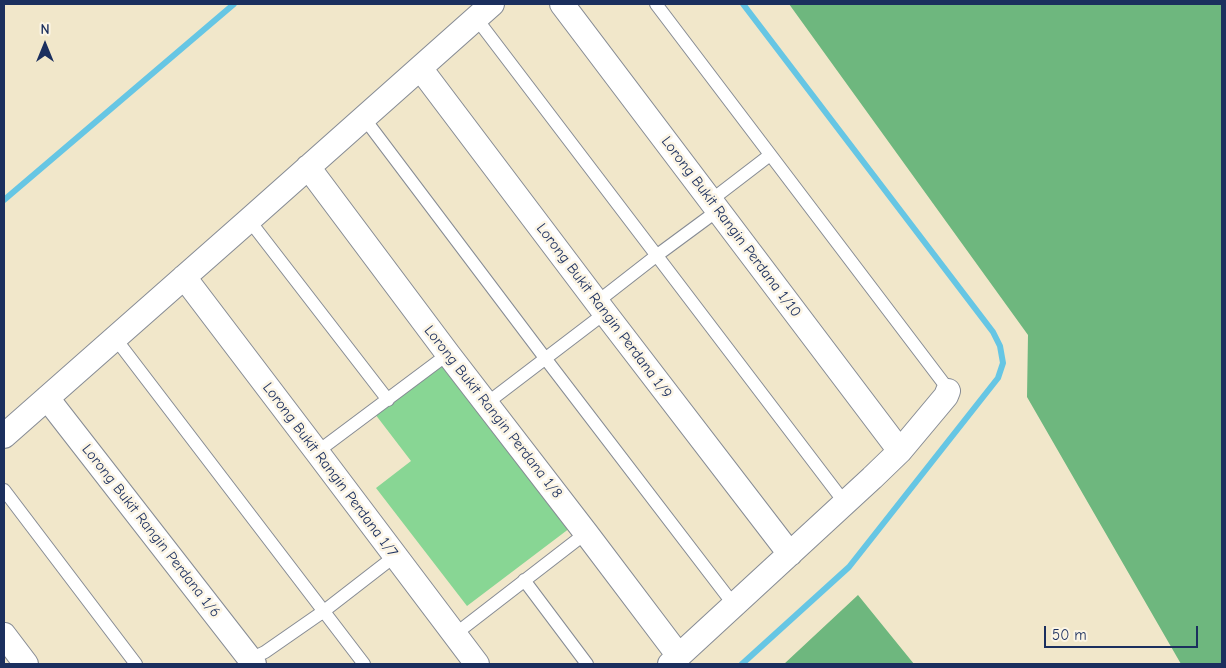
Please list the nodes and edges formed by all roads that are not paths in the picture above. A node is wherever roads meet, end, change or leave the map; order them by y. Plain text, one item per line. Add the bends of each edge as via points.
1 (562, 4) edge
2 (656, 4) edge
3 (484, 11) edge
4 (420, 68) junction
5 (364, 118) junction
6 (770, 155) junction
7 (308, 167) junction
8 (714, 206) junction
9 (249, 220) junction
10 (656, 256) junction
11 (184, 277) junction
12 (601, 307) junction
13 (115, 338) junction
14 (448, 354) junction
15 (545, 358) junction
16 (948, 391) joint
17 (48, 398) junction
18 (388, 400) junction
19 (487, 403) junction
20 (4, 436) edge
21 (900, 451) junction
22 (317, 452) junction
23 (4, 490) edge
24 (845, 503) junction
25 (586, 532) junction
26 (790, 554) junction
27 (395, 556) junction
28 (524, 580) junction
29 (734, 605) junction
30 (324, 611) junction
31 (454, 634) junction
32 (4, 635) edge
33 (674, 660) edge
34 (248, 662) edge
35 (26, 664) edge
36 (136, 664) edge
37 (364, 664) edge
38 (476, 664) edge
39 (587, 664) edge

1 - 8 street, Lorong Bukit Rangin Perdana 1/10
2 - 6 lane
3 - 4 street
3 - 10 lane
4 - 5 street
4 - 12 street, Lorong Bukit Rangin Perdana 1/9
5 - 7 street
5 - 15 lane
6 - 8 lane
6 - 16 lane
7 - 9 street
7 - 14 street, Lorong Bukit Rangin Perdana 1/8
8 - 10 lane
8 - 21 street, Lorong Bukit Rangin Perdana 1/10
9 - 11 street
9 - 18 lane
10 - 12 lane
10 - 24 lane
11 - 13 street
11 - 22 street, Lorong Bukit Rangin Perdana 1/7
12 - 15 lane
12 - 26 street, Lorong Bukit Rangin Perdana 1/9
13 - 17 street
13 - 30 lane
14 - 18 lane
14 - 19 street, Lorong Bukit Rangin Perdana 1/8
15 - 19 lane
15 - 29 lane
16 - 21 street
17 - 20 street
17 - 34 street, Lorong Bukit Rangin Perdana 1/6
18 - 22 lane
19 - 25 street, Lorong Bukit Rangin Perdana 1/8
21 - 24 street
22 - 27 street, Lorong Bukit Rangin Perdana 1/7
23 - 36 lane
24 - 26 street
25 - 28 lane
25 - 33 street, Lorong Bukit Rangin Perdana 1/8
26 - 29 street
27 - 30 lane
27 - 31 street, Lorong Bukit Rangin Perdana 1/7
28 - 31 lane
28 - 39 lane
29 - 33 street
30 - 34 lane
30 - 37 lane
31 - 38 street, Lorong Bukit Rangin Perdana 1/7
32 - 35 street

